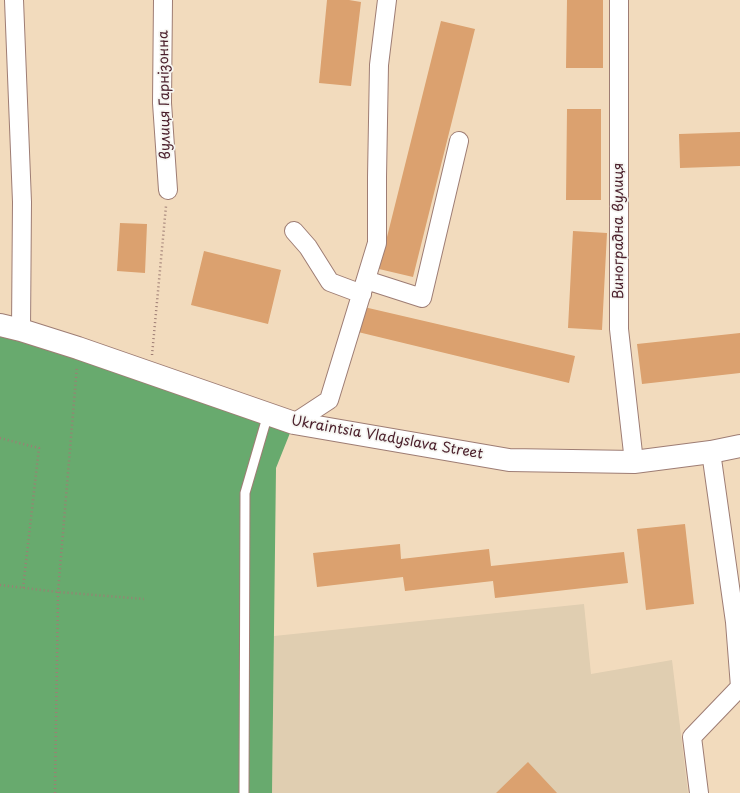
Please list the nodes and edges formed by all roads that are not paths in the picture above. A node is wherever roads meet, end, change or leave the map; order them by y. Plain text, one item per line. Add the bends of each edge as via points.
1 (14, 0) edge
2 (163, 0) edge
3 (387, 0) edge
4 (619, 0) edge
5 (459, 141) dead end
6 (168, 190) road end
7 (294, 231) dead end
8 (364, 287) junction
9 (0, 325) edge
10 (21, 330) junction
11 (268, 414) junction
12 (294, 423) junction
13 (740, 446) edge
14 (711, 452) junction
15 (634, 462) junction
16 (738, 621) edge
17 (244, 793) edge
18 (699, 793) edge

1 - 10 street via 22,202
2 - 6 street, вулиця Гарнізонна via 162,103
3 - 8 street via 379,65 377,243
4 - 15 street, Виноградна вулиця via 619,329
5 - 8 street via 422,298
7 - 8 street via 308,247 330,282
8 - 12 street via 329,400
9 - 10 main road, Ukraintsia Vladyslava Street
10 - 11 main road, Ukraintsia Vladyslava Street
11 - 12 main road, Ukraintsia Vladyslava Street
11 - 17 lane via 244,493
12 - 15 main road, Ukraintsia Vladyslava Street via 509,460
13 - 14 main road, Ukraintsia Vladyslava Street
14 - 15 main road, Ukraintsia Vladyslava Street
14 - 16 street
16 - 18 street via 740,687 692,737

